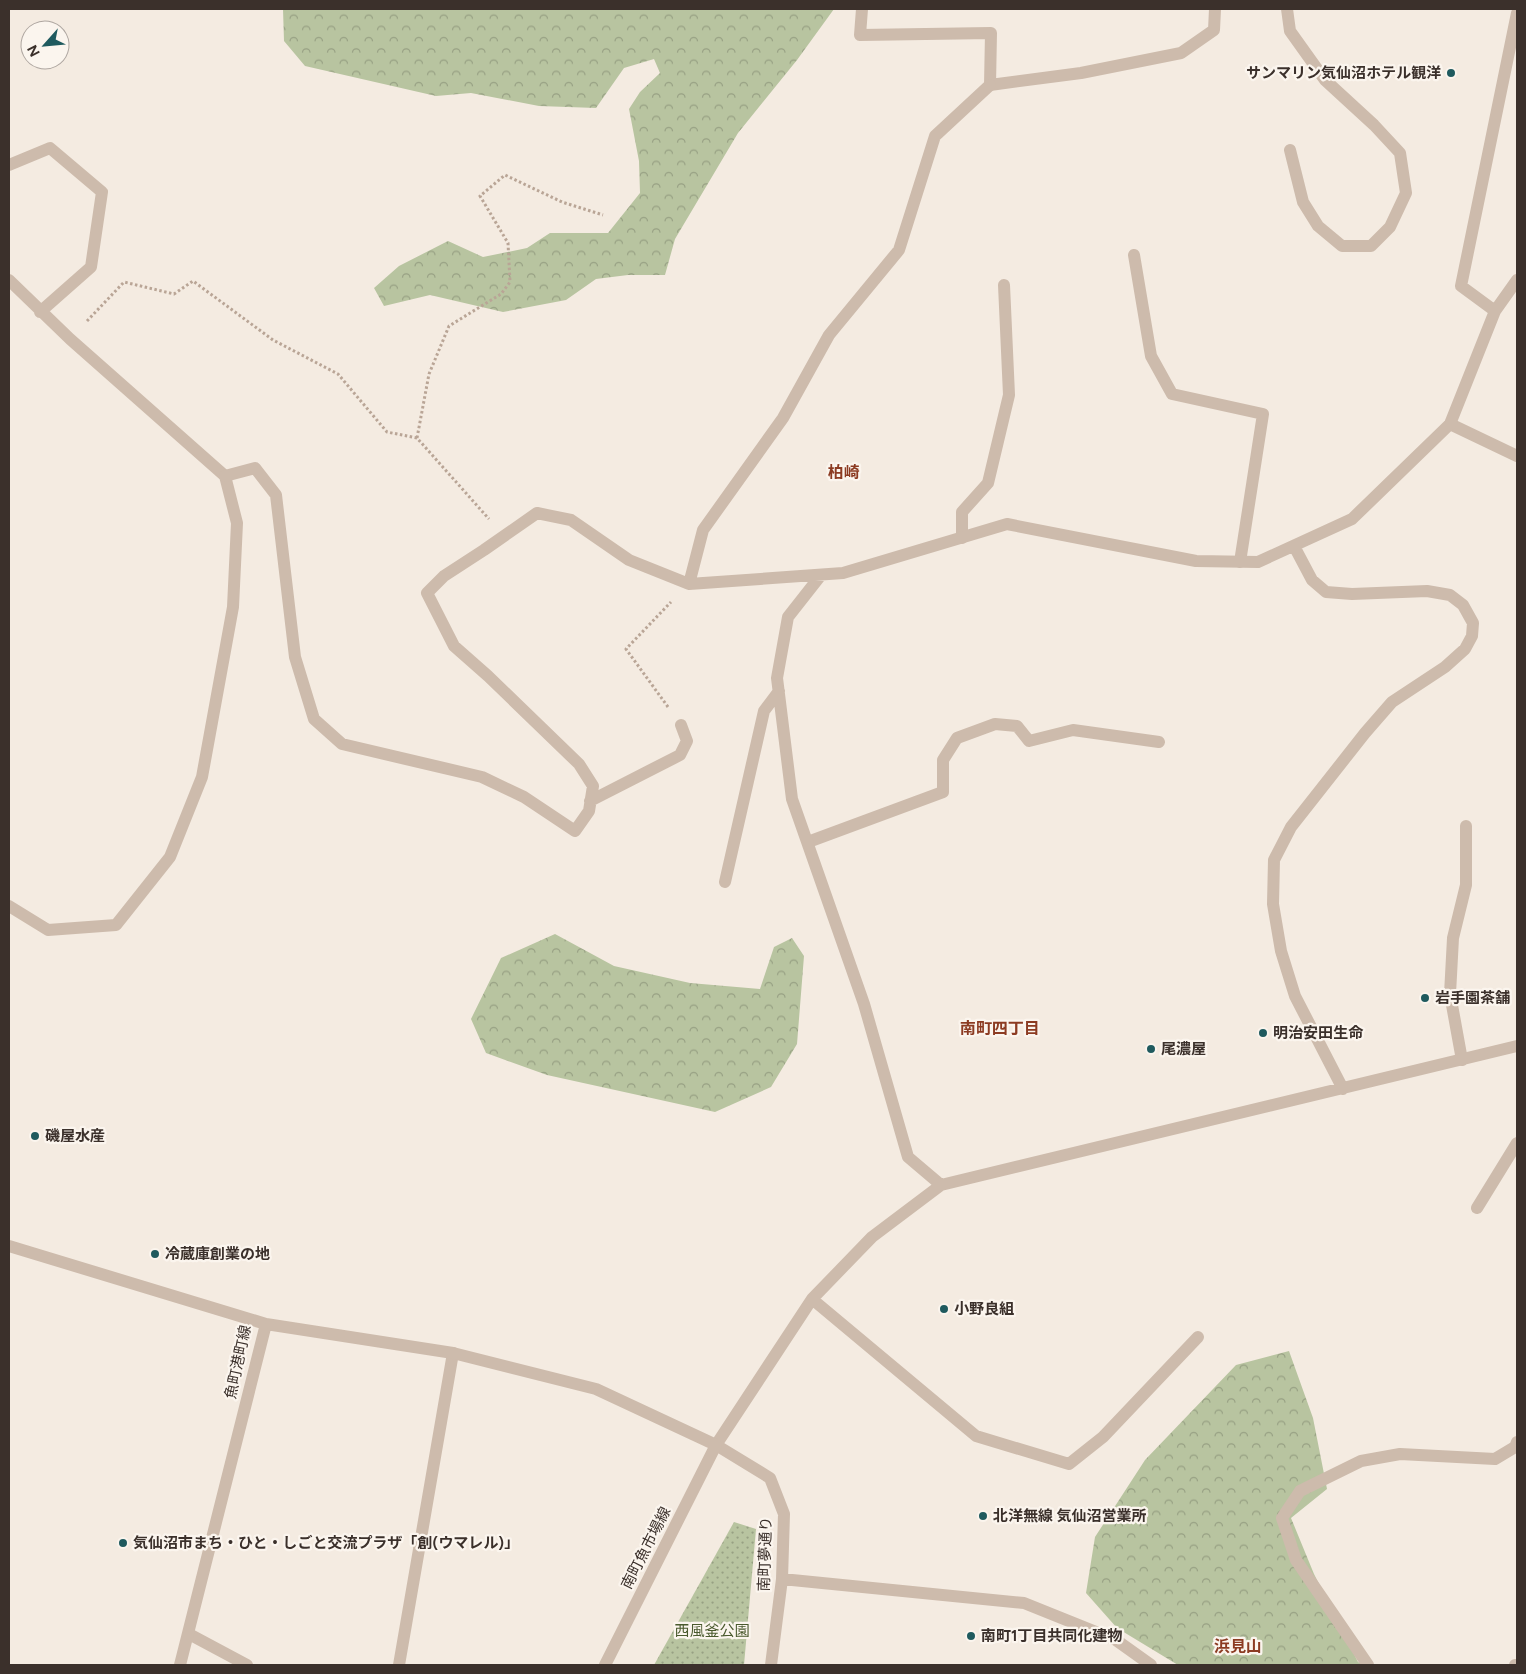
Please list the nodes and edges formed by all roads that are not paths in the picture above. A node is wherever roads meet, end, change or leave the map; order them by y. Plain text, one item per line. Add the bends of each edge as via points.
1 (862, 9) edge
2 (1215, 9) edge
3 (1287, 9) edge
4 (1517, 13) edge
5 (990, 85) junction
6 (1290, 150) dead end
7 (9, 165) edge
8 (1134, 255) dead end
9 (9, 280) edge
10 (1517, 280) edge
11 (1004, 285) dead end
12 (1495, 311) junction
13 (40, 312) junction
14 (1450, 424) junction
15 (1517, 456) edge
16 (225, 476) junction
17 (962, 538) junction
18 (1294, 546) junction
19 (1240, 562) junction
20 (821, 574) junction
21 (689, 584) junction
22 (779, 690) junction
23 (681, 725) road end
24 (1159, 742) dead end
25 (590, 801) junction
26 (1466, 826) dead end
27 (808, 842) junction
28 (725, 882) dead end
29 (9, 906) edge
30 (1517, 1046) edge
31 (1462, 1060) junction
32 (1343, 1088) junction
33 (1517, 1143) edge
34 (940, 1185) junction
35 (1477, 1208) dead end
36 (9, 1246) edge
37 (812, 1299) junction
38 (266, 1324) junction
39 (1198, 1337) dead end
40 (453, 1354) junction
41 (1517, 1442) edge
42 (716, 1445) junction
43 (782, 1579) junction
44 (188, 1634) junction
45 (180, 1665) edge
46 (248, 1665) edge
47 (399, 1665) edge
48 (606, 1665) edge
49 (771, 1665) edge
50 (1151, 1665) edge
51 (1368, 1665) edge

1 - 5 street via 860,35 991,33
2 - 5 street via 1214,30 1181,53
3 - 6 street via 1290,31 1325,80 1400,153 1406,193 1390,226 1371,246 1342,246 1318,226 1303,202
4 - 12 street via 1462,286
5 - 21 street via 936,136 899,250 829,335 783,418 704,530
7 - 13 street via 50,148 102,192 91,267
8 - 19 street via 1151,356 1172,394 1263,414
9 - 13 street
10 - 12 street
11 - 17 street via 1009,395 988,483 962,512
12 - 14 street
13 - 16 street
14 - 15 street
14 - 18 street via 1352,519
16 - 25 street via 255,468 276,495 295,657 314,719 342,744 482,777 524,797 576,831 589,811
16 - 29 street via 237,523 234,607 202,777 170,856 116,925 48,930
17 - 19 street via 1007,524 1196,561
17 - 20 street via 843,573
18 - 19 street via 1258,562
18 - 32 street via 1312,580 1326,592 1426,591 1450,595 1463,606 1473,623 1472,636 1465,649 1445,667 1392,702 1364,733 1292,827 1274,860 1273,904 1281,951 1295,996
20 - 21 street
20 - 22 street via 788,617 777,678
21 - 25 street via 629,560 571,520 536,514 444,576 427,593 454,646 579,764 593,786
22 - 27 street via 792,799
22 - 28 street via 764,710
23 - 25 street via 687,741 680,755
24 - 27 street via 1073,730 1030,742 1017,726 995,724 957,738 943,760 943,792
26 - 31 street via 1466,884 1453,938 1450,994
27 - 34 street via 864,1004 908,1157
30 - 31 street
31 - 32 street
32 - 34 street
33 - 35 street
34 - 37 street, 南町魚市場線 via 872,1237
36 - 38 street, 魚町港町線
37 - 39 street via 976,1436 1069,1464 1103,1437
37 - 42 street, 南町魚市場線
38 - 40 street, 南町夢通り
38 - 44 street, 魚町港町線
40 - 42 street, 南町夢通り via 596,1389
40 - 47 street
41 - 51 street via 1495,1459 1400,1454 1361,1461 1300,1491 1282,1518 1296,1560
42 - 43 street, 南町夢通り via 770,1478 784,1514
42 - 48 street, 南町魚市場線
43 - 49 street, 南町夢通り
43 - 50 street via 1024,1603 1116,1640
44 - 45 street, 魚町港町線
44 - 46 street

